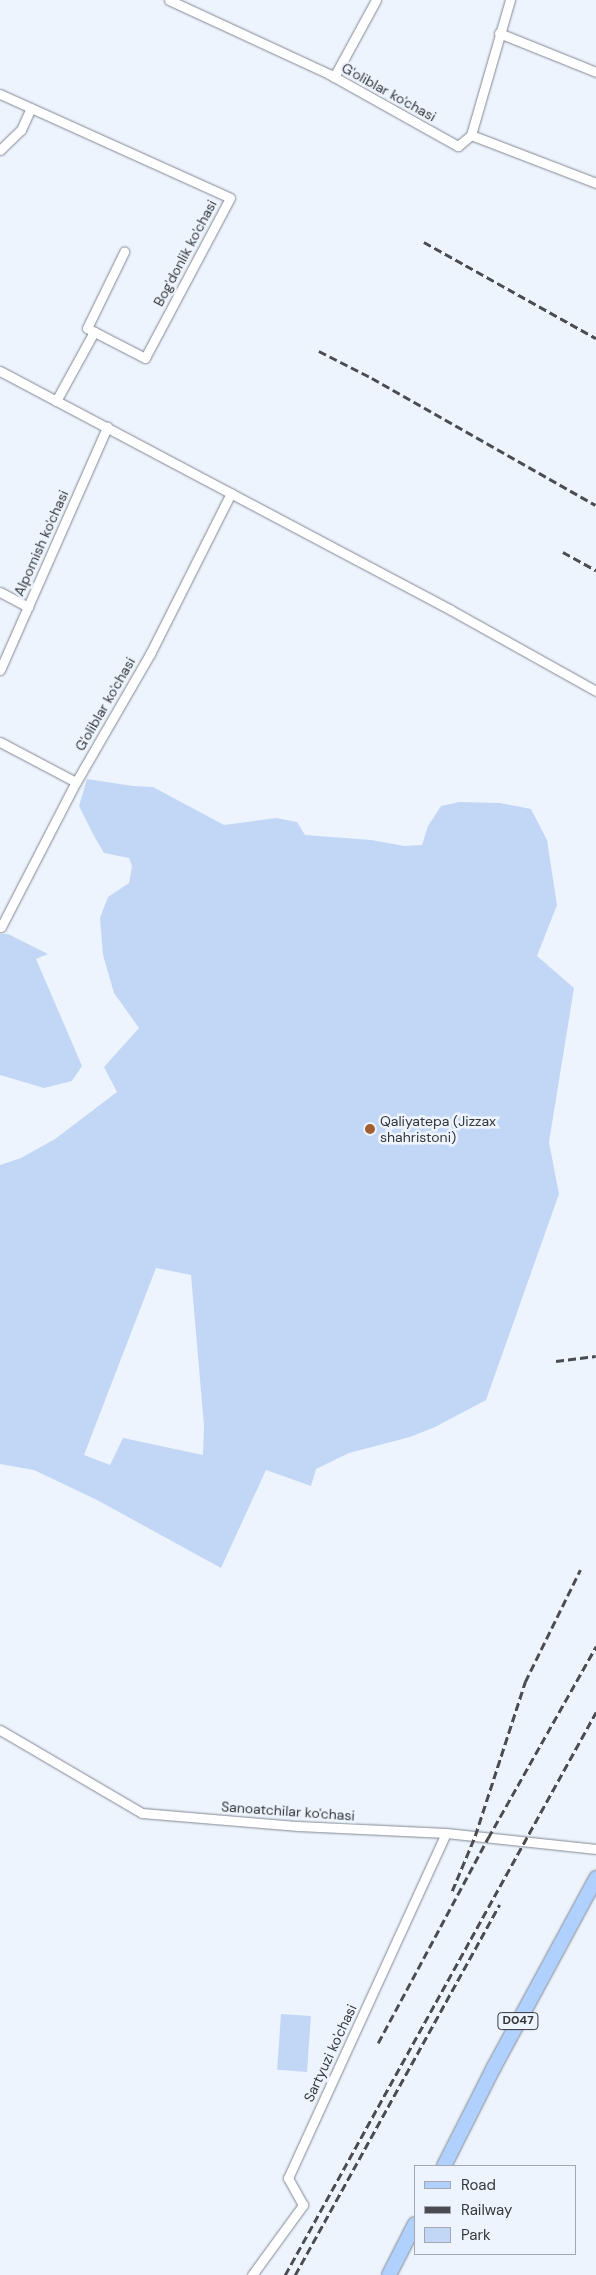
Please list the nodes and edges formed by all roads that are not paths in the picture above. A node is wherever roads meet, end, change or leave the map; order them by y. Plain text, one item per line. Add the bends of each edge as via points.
1 (169, 0) edge
2 (376, 0) edge
3 (510, 0) edge
4 (499, 33) junction
5 (596, 72) edge
6 (334, 77) junction
7 (0, 94) edge
8 (31, 108) junction
9 (471, 135) junction
10 (0, 150) edge
11 (596, 183) edge
12 (124, 252) dead end
13 (94, 332) junction
14 (0, 371) edge
15 (56, 401) junction
16 (107, 427) junction
17 (231, 494) junction
18 (0, 592) edge
19 (28, 607) junction
20 (0, 670) edge
21 (596, 691) edge
22 (0, 742) edge
23 (76, 782) junction
24 (1, 927) edge
25 (2, 1731) edge
26 (0, 1741) edge
27 (446, 1833) junction
28 (596, 1849) edge
29 (596, 1878) edge
30 (444, 2165) edge
31 (414, 2226) edge
32 (252, 2275) edge
33 (389, 2275) edge

1 - 6 street, G'oliblar ko'chasi
2 - 6 street
3 - 4 street
4 - 5 street
4 - 9 street
6 - 9 street, G'oliblar ko'chasi via 458,146
7 - 8 street, Bog'donlik ko'chasi
8 - 10 street via 21,130
8 - 13 street, Bog'donlik ko'chasi via 230,198 145,358
9 - 11 street
12 - 13 street via 87,328
13 - 15 street
14 - 15 street
15 - 16 street
16 - 17 street
16 - 19 street, Alpomish ko'chasi
17 - 21 street via 442,605
17 - 23 street, G'oliblar ko'chasi via 150,654
18 - 19 street
19 - 20 street, Alpomish ko'chasi
22 - 23 street
23 - 24 street, G'oliblar ko'chasi
25 - 26 street
25 - 27 street, Sanoatchilar ko'chasi via 142,1813 298,1826
27 - 28 street, Sanoatchilar ko'chasi
27 - 32 street, Sartyuzi ko'chasi via 288,2178 303,2205
29 - 30 main road, D047
31 - 33 main road

